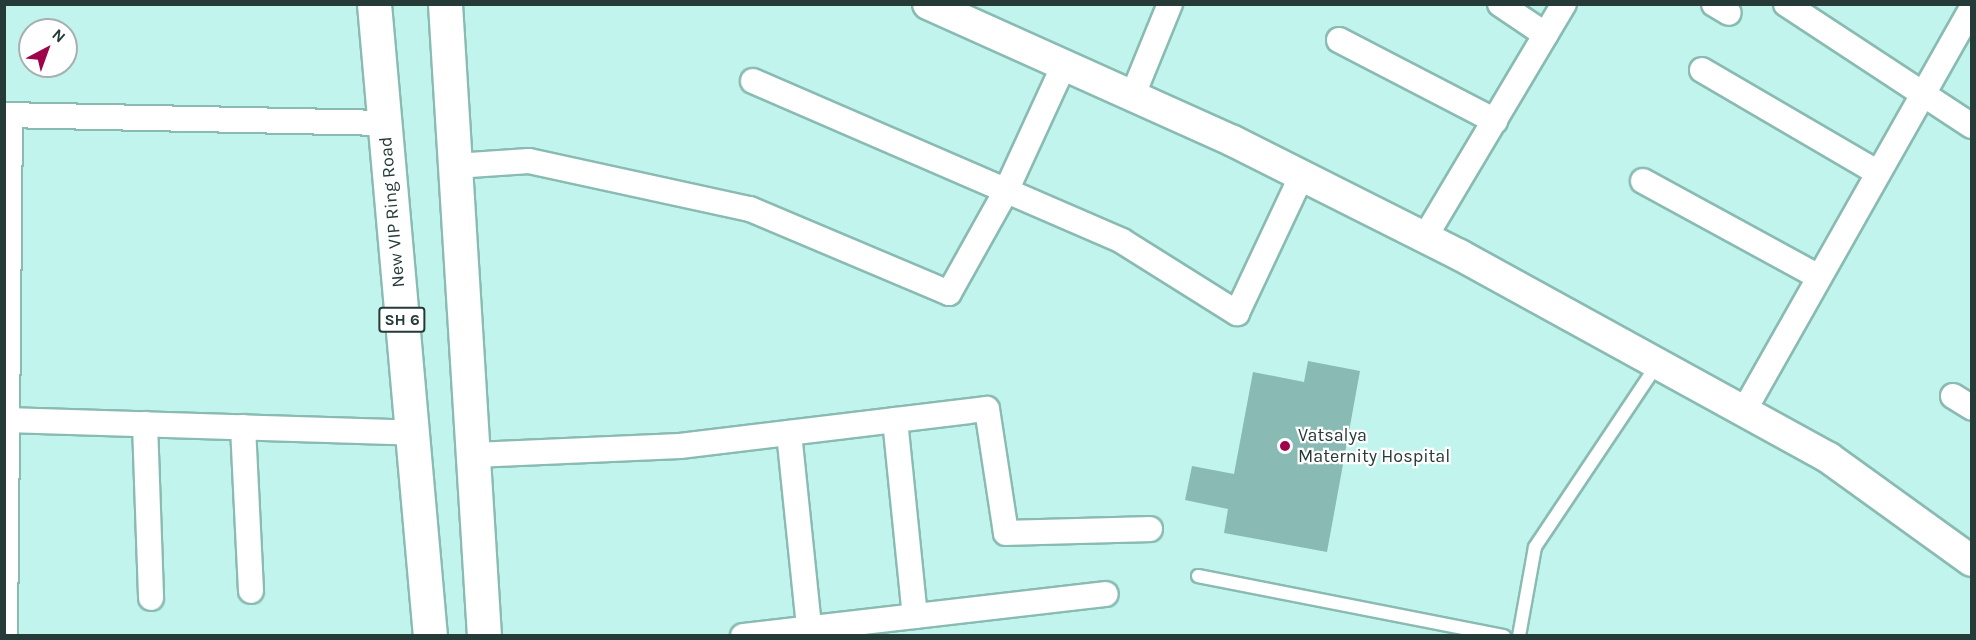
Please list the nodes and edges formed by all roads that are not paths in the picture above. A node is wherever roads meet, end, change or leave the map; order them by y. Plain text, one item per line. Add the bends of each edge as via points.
1 (374, 4) edge
2 (446, 4) edge
3 (928, 4) edge
4 (1170, 4) edge
5 (1500, 4) edge
6 (1564, 4) edge
7 (1786, 4) edge
8 (1969, 19) edge
9 (1546, 35) junction
10 (1339, 40) dead end
11 (1063, 67) junction
12 (1702, 69) dead end
13 (753, 81) dead end
14 (1922, 94) junction
15 (1132, 97) junction
16 (7, 116) edge
17 (1495, 121) junction
18 (384, 123) junction
19 (1971, 126) edge
20 (455, 166) junction
21 (1878, 173) junction
22 (1302, 175) junction
23 (1643, 181) dead end
24 (1006, 191) junction
25 (1425, 237) junction
26 (1819, 277) junction
27 (6, 301) edge
28 (1659, 362) junction
29 (1745, 409) junction
30 (6, 412) edge
31 (895, 420) junction
32 (145, 424) junction
33 (243, 427) junction
34 (412, 433) junction
35 (789, 433) junction
36 (474, 455) junction
37 (1150, 529) dead end
38 (1971, 561) edge
39 (1198, 576) dead end
40 (251, 591) dead end
41 (1106, 594) dead end
42 (151, 598) dead end
43 (915, 616) junction
44 (809, 628) junction
45 (5, 636) edge
46 (430, 636) edge
47 (484, 636) edge
48 (743, 636) edge
49 (1504, 636) edge
50 (1519, 636) edge

1 - 18 main road, New VIP Ring Road / SH 6
2 - 20 main road
3 - 11 street
4 - 15 street
5 - 9 street
6 - 9 street
7 - 14 street
8 - 14 street
9 - 17 street
10 - 17 street
11 - 15 street
11 - 24 street
12 - 21 street
13 - 24 street
14 - 19 street
14 - 21 street
15 - 22 street
16 - 18 street
16 - 27 street
17 - 25 street
18 - 34 main road, New VIP Ring Road / SH 6
20 - 24 street via 529,161 750,210 949,293
20 - 36 main road
21 - 26 street
22 - 24 street via 1237,314 1122,241
22 - 25 street
23 - 26 street
25 - 28 street
26 - 29 street
27 - 30 street
28 - 29 street
28 - 50 lane via 1535,547
29 - 38 street via 1829,458
30 - 32 street
30 - 45 street
31 - 35 street
31 - 37 street via 987,409 1006,533
31 - 43 street
32 - 33 street
32 - 42 street
33 - 34 street
33 - 40 street
34 - 46 main road, New VIP Ring Road / SH 6
35 - 36 street via 680,446
35 - 44 street
36 - 47 main road
39 - 49 lane
41 - 43 street
43 - 44 street
44 - 48 street

